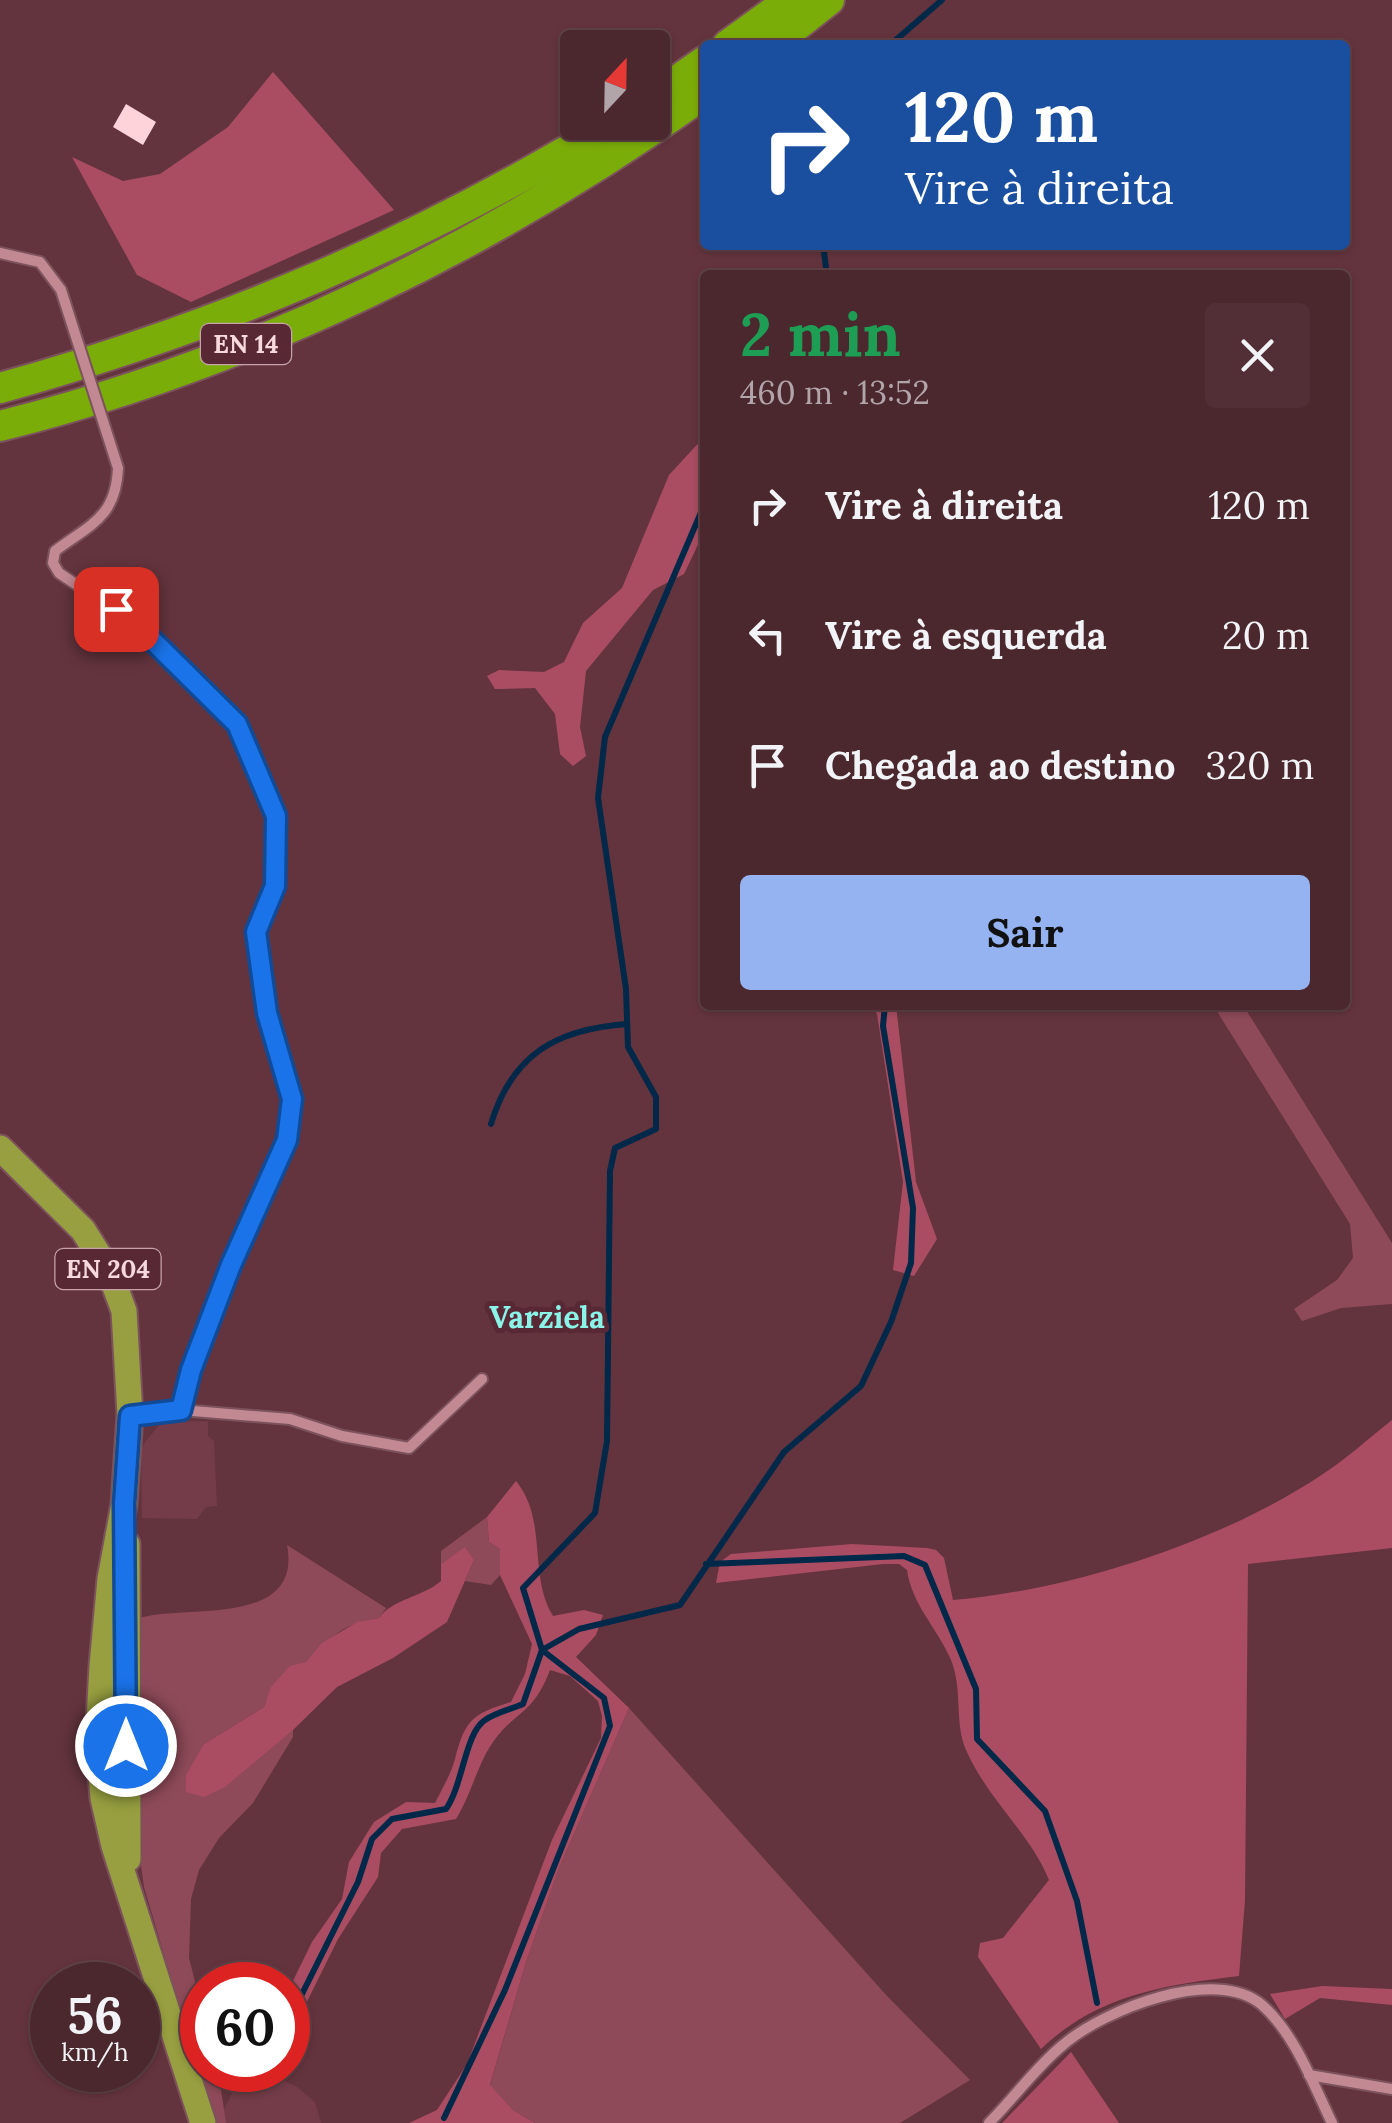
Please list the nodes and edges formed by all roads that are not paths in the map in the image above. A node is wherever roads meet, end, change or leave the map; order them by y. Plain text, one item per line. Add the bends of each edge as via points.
1 (790, 0) edge
2 (829, 0) edge
3 (735, 40) edge
4 (778, 40) edge
5 (700, 64) edge
6 (670, 85) edge
7 (700, 96) edge
8 (585, 140) edge
9 (0, 253) edge
10 (56, 373) junction
11 (0, 380) edge
12 (0, 388) edge
13 (0, 426) edge
14 (0, 1148) edge
15 (482, 1379) dead end
16 (181, 1410) junction
17 (130, 1416) junction
18 (1308, 2075) junction
19 (1392, 2088) edge
20 (204, 2123) edge
21 (989, 2123) edge
22 (1332, 2123) edge

1 - 3 highway
2 - 4 highway
5 - 6 highway
7 - 13 highway, EN 14 via 566,186 388,283 186,368
8 - 10 highway, EN 14 via 505,189 340,270
9 - 16 street, bridge via 40,262 61,290 118,468 107,512 55,551 52,563 140,628 237,724 276,816 275,886 256,932 267,1013 292,1099 287,1140 231,1265
10 - 11 highway, EN 14
10 - 12 highway, EN 14
14 - 17 main road, EN 204 via 83,1230 110,1274 127,1331
15 - 16 street via 409,1448 290,1419
16 - 17 street
17 - 20 main road, EN 204 via 98,1739 108,1822
18 - 19 street
18 - 21 street via 1260,2003 1239,1992 1209,1989 1144,2001 1086,2028
18 - 22 street

